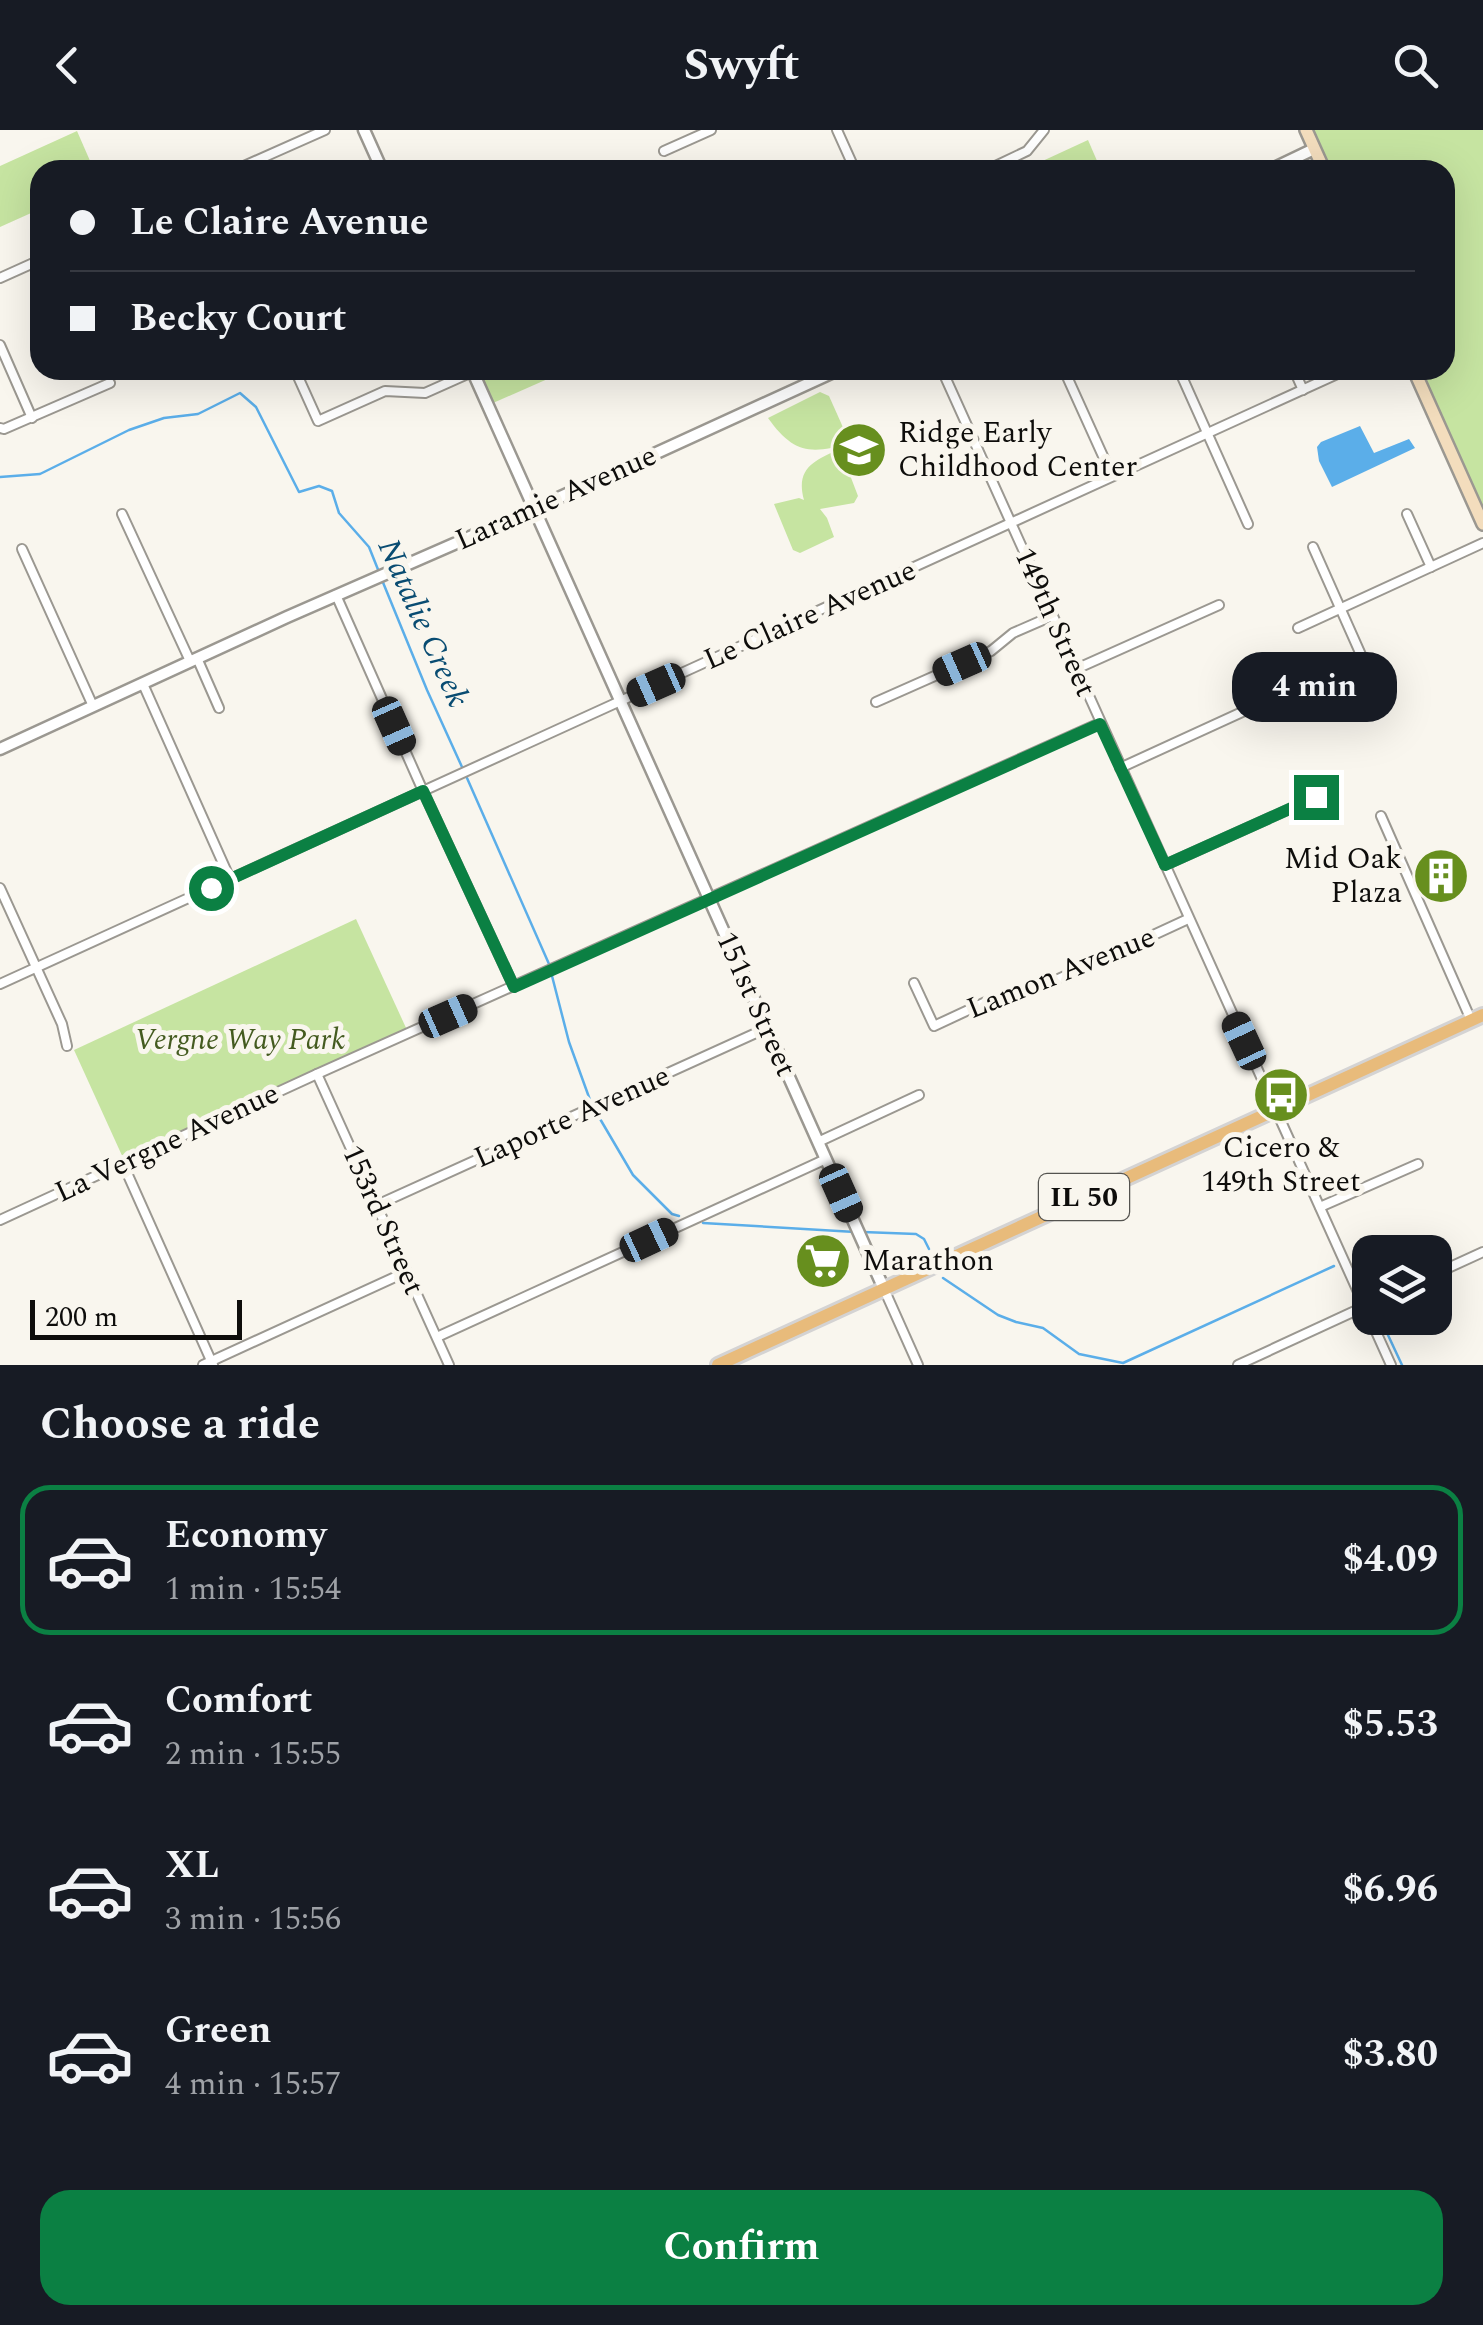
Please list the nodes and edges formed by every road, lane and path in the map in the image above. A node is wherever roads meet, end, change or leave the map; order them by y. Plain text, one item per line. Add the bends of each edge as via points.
1 (325, 130) edge
2 (364, 130) edge
3 (711, 130) edge
4 (837, 130) edge
5 (1044, 130) edge
6 (1306, 130) edge
7 (1314, 150) junction
8 (664, 151) dead end
9 (258, 160) edge
10 (378, 160) edge
11 (850, 160) edge
12 (1008, 160) edge
13 (1292, 160) edge
14 (1319, 160) edge
15 (30, 264) edge
16 (0, 278) edge
17 (0, 345) edge
18 (300, 380) edge
19 (453, 380) edge
20 (476, 380) edge
21 (816, 380) edge
22 (946, 380) edge
23 (1069, 380) edge
24 (1183, 380) edge
25 (1298, 380) edge
26 (1324, 380) edge
27 (1418, 380) edge
28 (110, 383) dead end
29 (1303, 390) junction
30 (32, 418) junction
31 (0, 428) edge
32 (1208, 433) junction
33 (1112, 476) junction
34 (534, 508) junction
35 (122, 514) dead end
36 (1408, 514) dead end
37 (1010, 523) junction
38 (1248, 524) dead end
39 (1483, 524) edge
40 (1483, 543) edge
41 (1313, 547) dead end
42 (22, 549) dead end
43 (1432, 567) junction
44 (336, 595) junction
45 (1220, 605) dead end
46 (1340, 608) junction
47 (1052, 616) junction
48 (1298, 628) dead end
49 (194, 660) junction
50 (1076, 669) junction
51 (143, 684) junction
52 (1374, 684) dead end
53 (620, 701) junction
54 (876, 702) dead end
55 (1264, 702) dead end
56 (93, 706) junction
57 (219, 708) dead end
58 (1100, 724) junction
59 (1, 746) edge
60 (1120, 768) junction
61 (423, 791) junction
62 (1316, 797) dead end
63 (1381, 816) dead end
64 (1165, 865) junction
65 (230, 879) junction
66 (0, 888) edge
67 (709, 898) junction
68 (1188, 919) junction
69 (36, 967) junction
70 (914, 983) dead end
71 (0, 984) edge
72 (514, 987) junction
73 (1477, 1018) edge
74 (767, 1028) junction
75 (68, 1046) dead end
76 (318, 1074) junction
77 (919, 1095) dead end
78 (1275, 1110) junction
79 (818, 1142) junction
80 (826, 1158) junction
81 (123, 1164) junction
82 (1418, 1164) dead end
83 (377, 1205) junction
84 (1320, 1207) junction
85 (0, 1220) edge
86 (1483, 1252) edge
87 (1452, 1266) edge
88 (406, 1272) junction
89 (1352, 1274) edge
90 (884, 1289) junction
91 (1352, 1313) edge
92 (1379, 1335) edge
93 (437, 1338) junction
94 (209, 1364) edge
95 (449, 1365) edge
96 (718, 1365) edge
97 (918, 1365) edge
98 (1238, 1365) edge
99 (1391, 1365) edge

1 - 9 street
2 - 10 street
3 - 8 street
4 - 11 street
5 - 12 street via 1027,151
6 - 7 main road
7 - 13 street
7 - 14 main road
15 - 16 street
17 - 30 street
18 - 19 street via 318,421 385,391 425,393
20 - 34 street, 151st Street
21 - 34 street, Laramie Avenue
22 - 37 street, 149th Street
23 - 33 street
24 - 32 street
25 - 29 street
26 - 29 street, Le Claire Avenue
27 - 39 main road
28 - 30 street
29 - 32 street, Le Claire Avenue
30 - 31 street
32 - 33 street, Le Claire Avenue
32 - 38 street
33 - 37 street, Le Claire Avenue
34 - 44 street, Laramie Avenue
34 - 53 street, 151st Street
35 - 49 street
36 - 43 street
37 - 47 street, 149th Street
37 - 53 street, Le Claire Avenue
40 - 43 street
41 - 46 street
42 - 56 street
43 - 46 street
44 - 49 street, Laramie Avenue
44 - 61 street
45 - 50 street
46 - 48 street
46 - 52 street
47 - 50 street, 149th Street
47 - 54 street
49 - 51 street, Laramie Avenue
49 - 57 street
50 - 58 street, 149th Street
51 - 56 street, Laramie Avenue
51 - 65 street
53 - 61 street, Le Claire Avenue
53 - 67 street, 151st Street
55 - 60 street
56 - 59 street, Laramie Avenue
58 - 60 street, 149th Street
58 - 67 street, La Vergne Avenue
60 - 64 street, 149th Street
61 - 65 street, Le Claire Avenue
61 - 72 street
62 - 64 street
63 - 73 street
64 - 68 street, 149th Street
65 - 69 street, Le Claire Avenue
66 - 69 street
67 - 72 street, La Vergne Avenue
67 - 74 street, 151st Street
68 - 70 street, Lamon Avenue via 1026,994 990,1000 934,1026
68 - 78 street, 149th Street
69 - 71 street, Le Claire Avenue
69 - 75 street
72 - 76 street, La Vergne Avenue
73 - 78 main road, IL 50
74 - 79 street, 151st Street
74 - 83 street, Laporte Avenue
76 - 81 street, La Vergne Avenue
76 - 83 street, 153rd Street
77 - 79 street
78 - 84 street, 149th Street
78 - 90 main road, IL 50
79 - 80 street, 151st Street
80 - 90 street, 151st Street
80 - 93 street
81 - 85 street, La Vergne Avenue
81 - 94 street
82 - 84 street
83 - 88 street, 153rd Street
84 - 89 street, 149th Street
86 - 87 street
88 - 93 street, 153rd Street
88 - 94 street
90 - 96 main road, IL 50
90 - 97 street, 151st Street
91 - 98 street
92 - 99 street, 149th Street
93 - 95 street, 153rd Street

